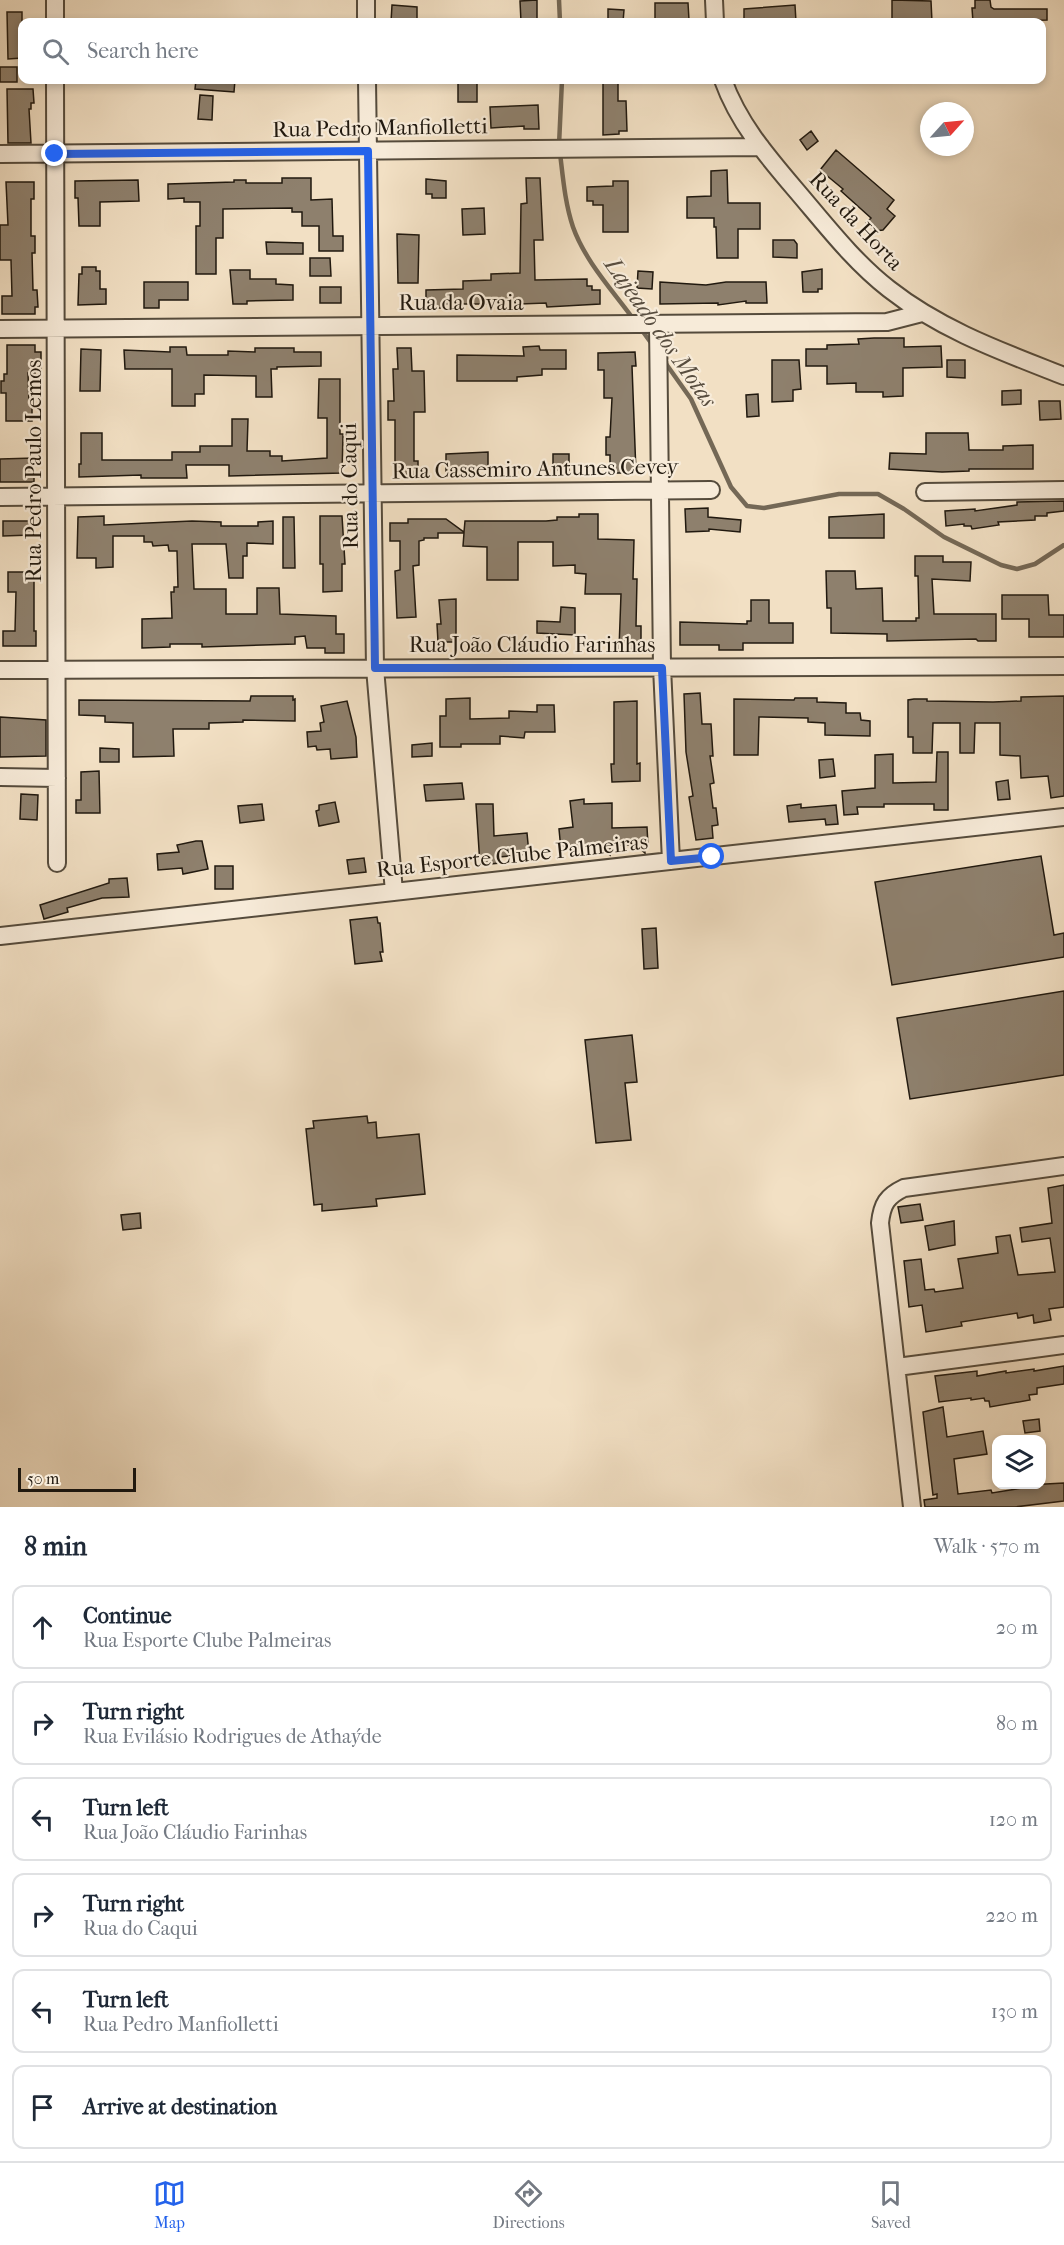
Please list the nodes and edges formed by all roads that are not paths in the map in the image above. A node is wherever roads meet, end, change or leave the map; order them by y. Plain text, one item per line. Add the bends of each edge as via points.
1 (55, 0) edge
2 (366, 0) edge
3 (714, 0) edge
4 (55, 18) edge
5 (366, 18) edge
6 (715, 18) edge
7 (55, 84) edge
8 (367, 84) edge
9 (725, 84) edge
10 (761, 147) junction
11 (368, 151) junction
12 (0, 154) edge
13 (55, 154) junction
14 (922, 313) junction
15 (654, 324) junction
16 (370, 326) junction
17 (0, 329) edge
18 (56, 329) junction
19 (1064, 376) edge
20 (711, 490) dead end
21 (1064, 490) edge
22 (660, 491) junction
23 (925, 492) dead end
24 (373, 493) junction
25 (0, 496) edge
26 (56, 496) junction
27 (1064, 666) edge
28 (375, 668) junction
29 (662, 668) junction
30 (0, 670) edge
31 (57, 670) junction
32 (0, 777) edge
33 (57, 778) junction
34 (1064, 817) edge
35 (671, 861) junction
36 (57, 863) dead end
37 (394, 892) junction
38 (0, 936) edge
39 (1064, 1166) edge
40 (1064, 1345) edge
41 (897, 1367) junction
42 (912, 1507) edge

1 - 4 street
2 - 5 street
3 - 6 street
7 - 13 street, Rua Pedro Paulo Lemos
8 - 11 street, Rua do Caqui
9 - 10 street, Rua da Horta via 741,121
10 - 11 street, Rua Pedro Manfiolletti
10 - 14 street, Rua da Horta via 862,266
11 - 13 street, Rua Pedro Manfiolletti
11 - 16 street, Rua do Caqui
12 - 13 street, Rua Pedro Manfiolletti
13 - 18 street, Rua Pedro Paulo Lemos
14 - 15 street, Rua da Ovaia via 887,322
14 - 19 street, Rua da Horta via 978,342
15 - 16 street, Rua da Ovaia
15 - 22 street via 658,342
16 - 18 street, Rua da Ovaia
16 - 24 street, Rua do Caqui
17 - 18 street, Rua da Ovaia
18 - 26 street, Rua Pedro Paulo Lemos
20 - 22 street, Rua Cassemiro Antunes Cevey
21 - 23 street
22 - 24 street, Rua Cassemiro Antunes Cevey
22 - 29 street
24 - 26 street, Rua Cassemiro Antunes Cevey
24 - 28 street, Rua do Caqui
25 - 26 street, Rua Cassemiro Antunes Cevey
26 - 31 street, Rua Pedro Paulo Lemos
27 - 29 street, Rua João Cláudio Farinhas
28 - 29 street, Rua João Cláudio Farinhas
28 - 31 street, Rua João Cláudio Farinhas
28 - 37 street, Rua do Caqui
29 - 35 street
30 - 31 street, Rua João Cláudio Farinhas
31 - 33 street, Rua Pedro Paulo Lemos
32 - 33 street
33 - 36 street, Rua Pedro Paulo Lemos
34 - 35 street, Rua Esporte Clube Palmeiras
35 - 37 street, Rua Esporte Clube Palmeiras
37 - 38 street, Rua Esporte Clube Palmeiras
39 - 41 street via 904,1188 886,1198 880,1223
40 - 41 street
41 - 42 street

